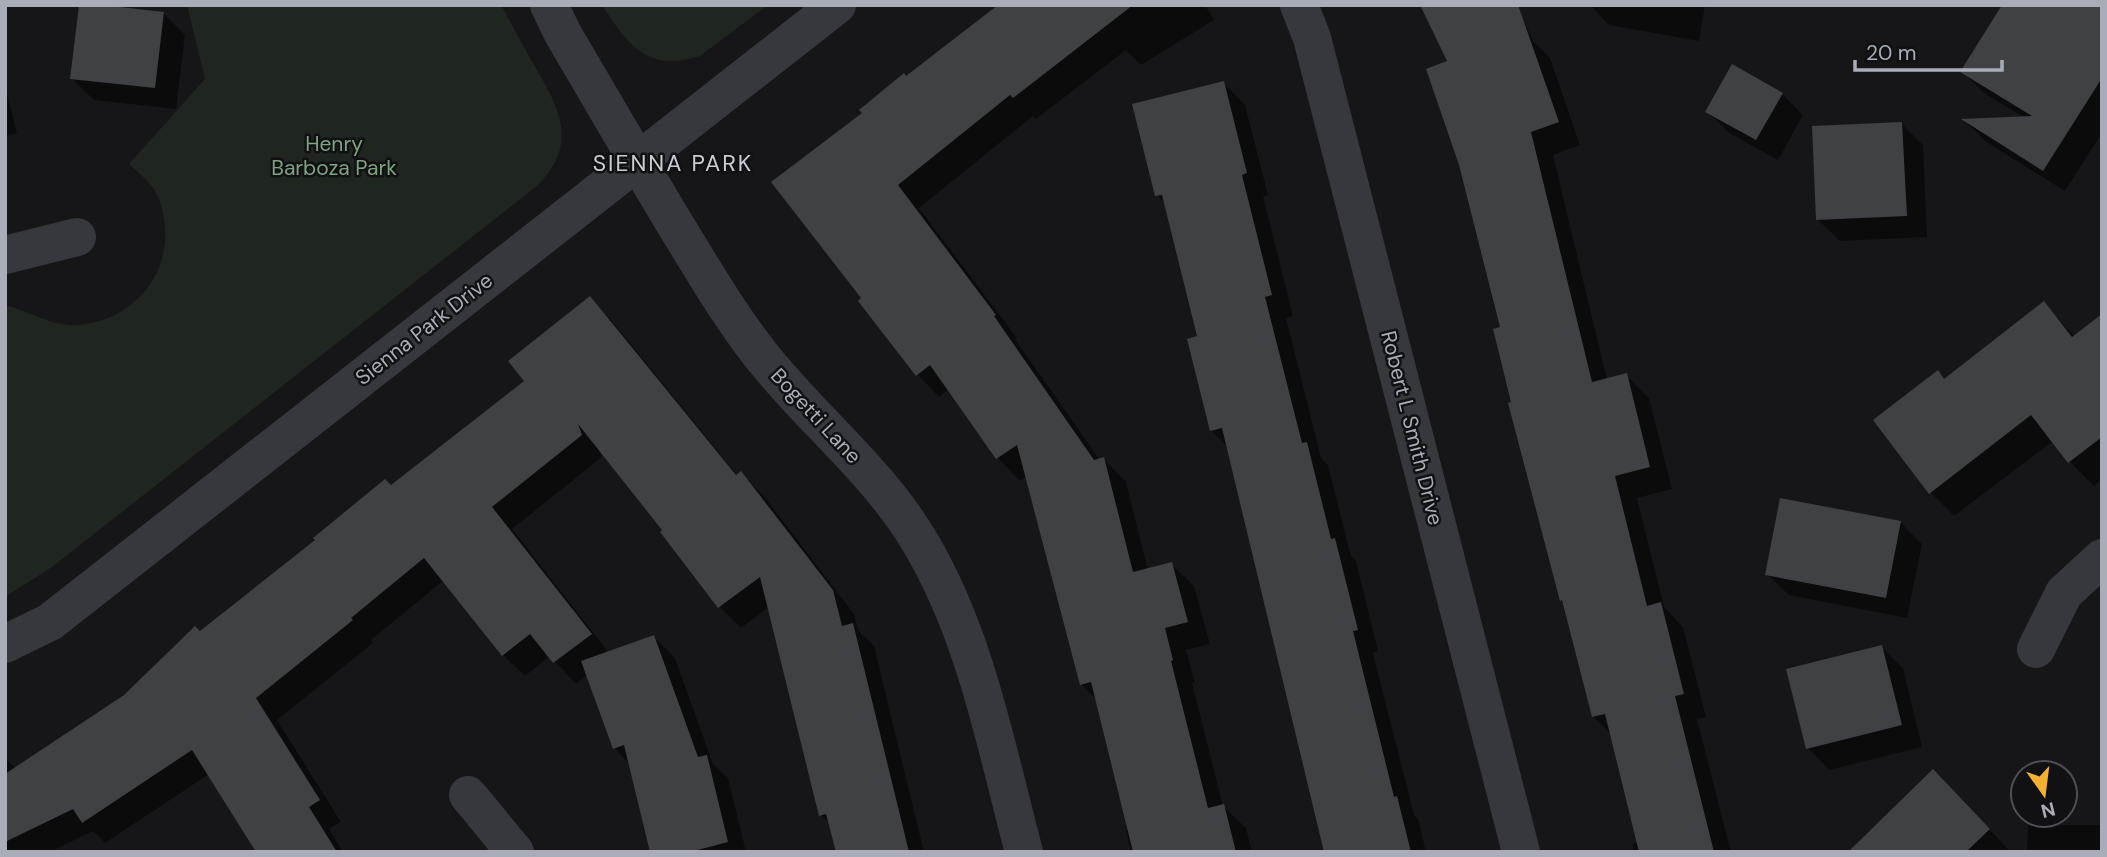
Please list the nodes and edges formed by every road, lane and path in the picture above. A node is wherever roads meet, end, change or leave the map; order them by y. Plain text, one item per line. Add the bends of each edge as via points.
1 (549, 5) edge
2 (837, 5) edge
3 (1299, 5) edge
4 (638, 161) junction
5 (77, 237) dead end
6 (5, 255) edge
7 (2102, 558) edge
8 (5, 644) edge
9 (2035, 649) dead end
10 (468, 795) dead end
11 (515, 852) edge
12 (1024, 852) edge
13 (1521, 852) edge

1 - 4 street, Bogetti Lane
2 - 4 street, Sienna Park Drive
3 - 13 street, Robert L Smith Drive via 1312,38
4 - 8 street, Sienna Park Drive via 50,622
4 - 12 street, Bogetti Lane via 719,297 760,354 869,473 920,541 952,605 976,672
5 - 6 street
7 - 9 street via 2064,593
10 - 11 street

